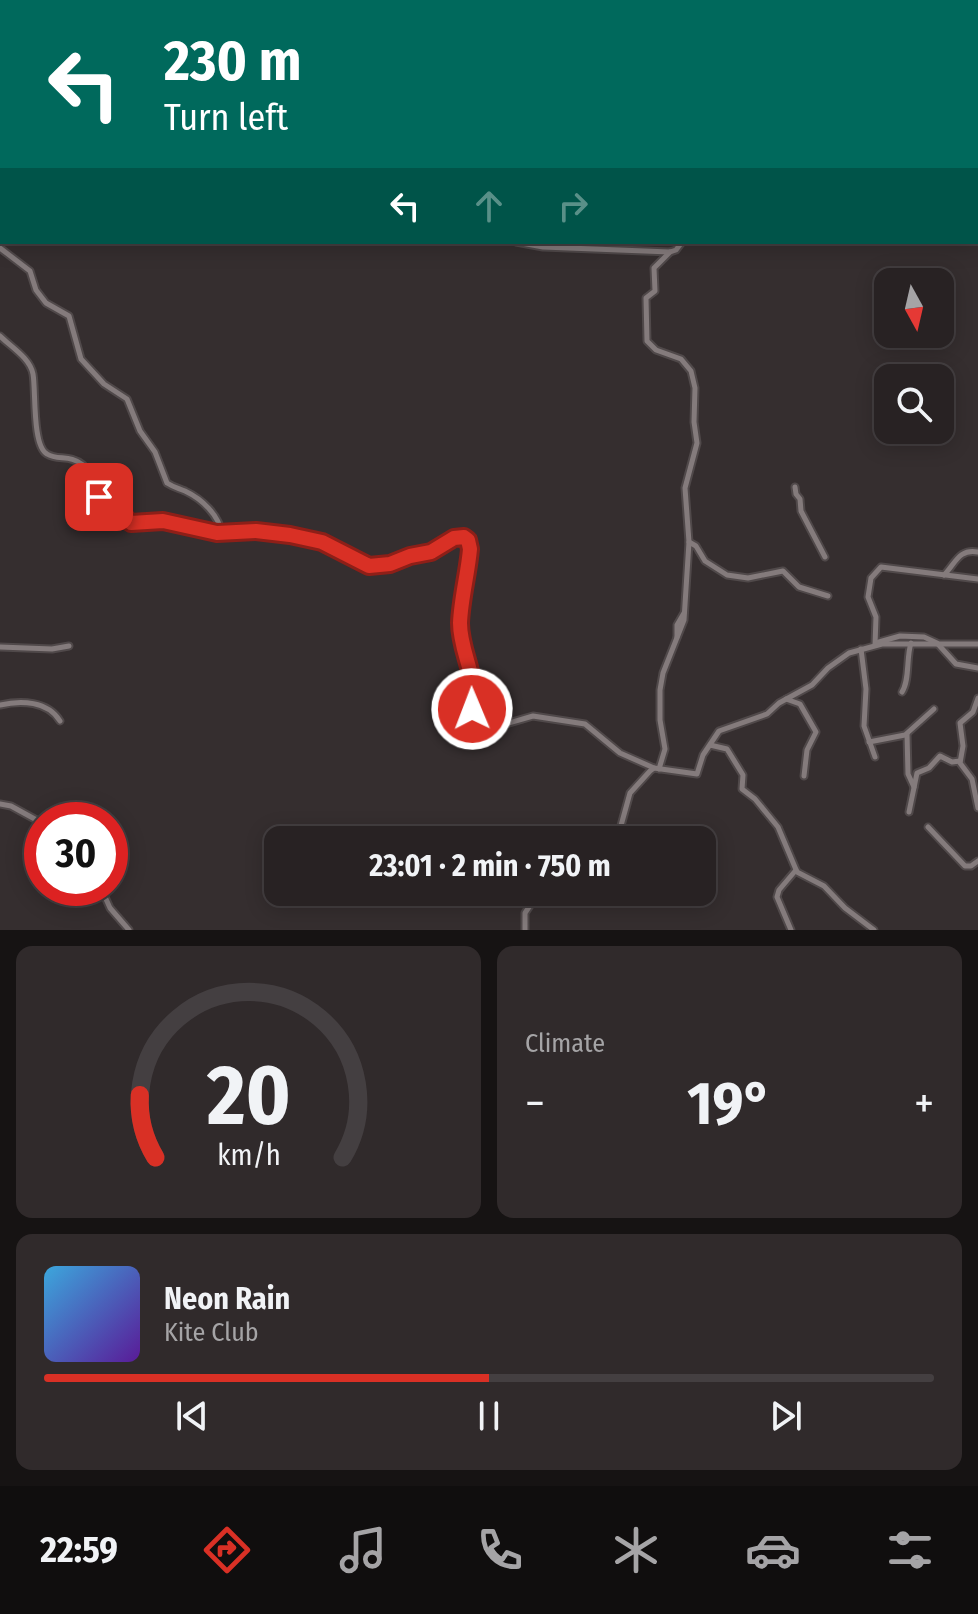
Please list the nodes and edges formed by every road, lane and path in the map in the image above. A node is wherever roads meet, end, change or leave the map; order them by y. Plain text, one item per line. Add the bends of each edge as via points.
1 (527, 244) edge
2 (680, 244) edge
3 (0, 248) edge
4 (670, 252) junction
5 (0, 336) edge
6 (795, 487) dead end
7 (222, 534) junction
8 (689, 542) junction
9 (978, 552) edge
10 (825, 557) dead end
11 (944, 575) junction
12 (978, 579) edge
13 (828, 596) dead end
14 (911, 643) junction
15 (939, 644) junction
16 (978, 644) edge
17 (875, 645) junction
18 (69, 646) dead end
19 (0, 647) edge
20 (861, 649) junction
21 (978, 668) edge
22 (805, 689) junction
23 (902, 692) dead end
24 (978, 698) edge
25 (786, 699) junction
26 (798, 702) junction
27 (0, 705) edge
28 (934, 709) dead end
29 (976, 710) edge
30 (60, 721) dead end
31 (907, 734) junction
32 (869, 742) junction
33 (709, 745) junction
34 (875, 757) dead end
35 (960, 761) junction
36 (657, 768) junction
37 (804, 776) dead end
38 (914, 788) junction
39 (0, 804) edge
40 (978, 808) edge
41 (909, 812) dead end
42 (24, 813) edge
43 (621, 826) edge
44 (928, 827) dead end
45 (978, 861) edge
46 (796, 870) junction
47 (109, 906) edge
48 (530, 906) edge
49 (129, 930) edge
50 (525, 930) edge
51 (791, 930) edge
52 (874, 930) edge

1 - 4 street
2 - 4 street
3 - 7 street via 30,271 46,303 69,316 81,359 127,399 167,483 214,513
4 - 8 street via 652,273 655,288 646,298 646,334 652,347 688,364 694,377 697,452 685,496
5 - 7 street via 32,370 45,453 83,465 89,491 118,503 128,522 173,522
6 - 10 street
7 - 36 street via 256,531 303,537 376,567 464,537 470,549 460,624 473,678 472,712 502,725 533,716 585,724 620,753
8 - 13 street via 707,563 727,575 748,578 783,571 803,589
8 - 36 street via 683,626 661,680 665,749
9 - 11 street via 962,553
11 - 12 street
11 - 17 street via 881,567 871,578 868,597 876,617
14 - 15 street
14 - 17 street
14 - 23 street
15 - 16 street
15 - 17 street via 900,636
15 - 21 street via 957,665
17 - 20 street
18 - 19 street
20 - 22 street via 845,655
20 - 32 street
22 - 25 street
22 - 26 street
24 - 29 street
25 - 26 street
25 - 33 street via 764,715 722,729
26 - 37 street via 816,732
27 - 30 street via 45,706
28 - 31 street
29 - 35 street via 960,723
31 - 32 street
31 - 38 street via 908,774
32 - 34 street
33 - 36 street via 697,774
33 - 46 street via 727,749 743,775 742,789 778,827
35 - 38 street via 939,757 917,773
35 - 40 street via 972,779
36 - 43 street via 630,793
38 - 41 street
39 - 42 street
44 - 45 street via 965,866
46 - 51 street via 777,897
46 - 52 street via 824,886
47 - 49 street
48 - 50 street

